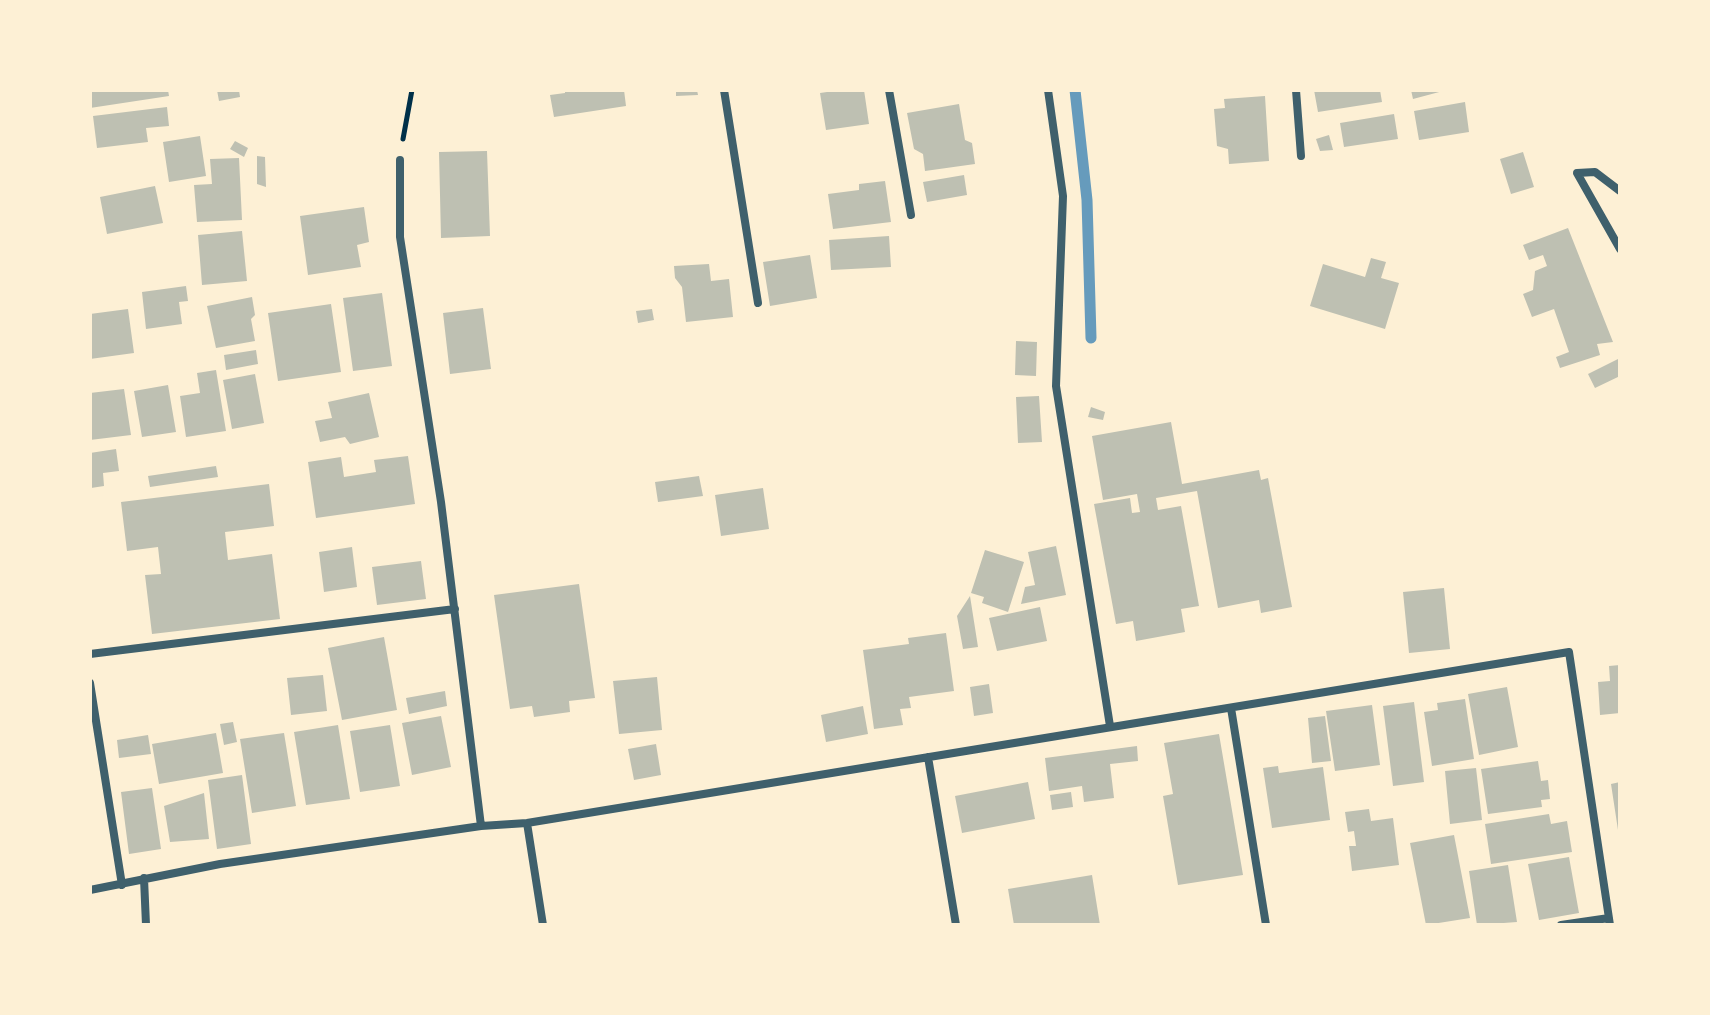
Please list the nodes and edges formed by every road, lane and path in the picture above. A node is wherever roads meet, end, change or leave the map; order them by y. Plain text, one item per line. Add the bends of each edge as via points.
1 (412, 90) edge
2 (724, 90) edge
3 (889, 90) edge
4 (1048, 90) edge
5 (1296, 90) edge
6 (1301, 156) dead end
7 (400, 160) joint
8 (1620, 191) edge
9 (911, 215) dead end
10 (1620, 249) edge
11 (758, 303) dead end
12 (455, 609) junction
13 (90, 654) edge
14 (90, 683) edge
15 (1231, 708) junction
16 (1110, 726) junction
17 (928, 757) junction
18 (527, 823) junction
19 (481, 826) junction
20 (144, 878) junction
21 (122, 885) junction
22 (90, 890) edge
23 (1610, 921) edge
24 (146, 925) edge
25 (543, 925) edge
26 (956, 925) edge
27 (1266, 925) edge
28 (1561, 925) edge

1 - 7 path
2 - 11 street
3 - 9 street
4 - 16 street via 1063,196 1056,386
5 - 6 street
7 - 12 street via 400,237
8 - 10 street via 1595,172 1577,173
12 - 13 street
12 - 19 street
14 - 21 street
15 - 16 street
15 - 23 street via 1569,652
15 - 27 street
16 - 17 street
17 - 18 street
17 - 26 street
18 - 19 street
18 - 25 street
19 - 20 street
20 - 21 street
20 - 24 street
21 - 22 street
23 - 28 street

